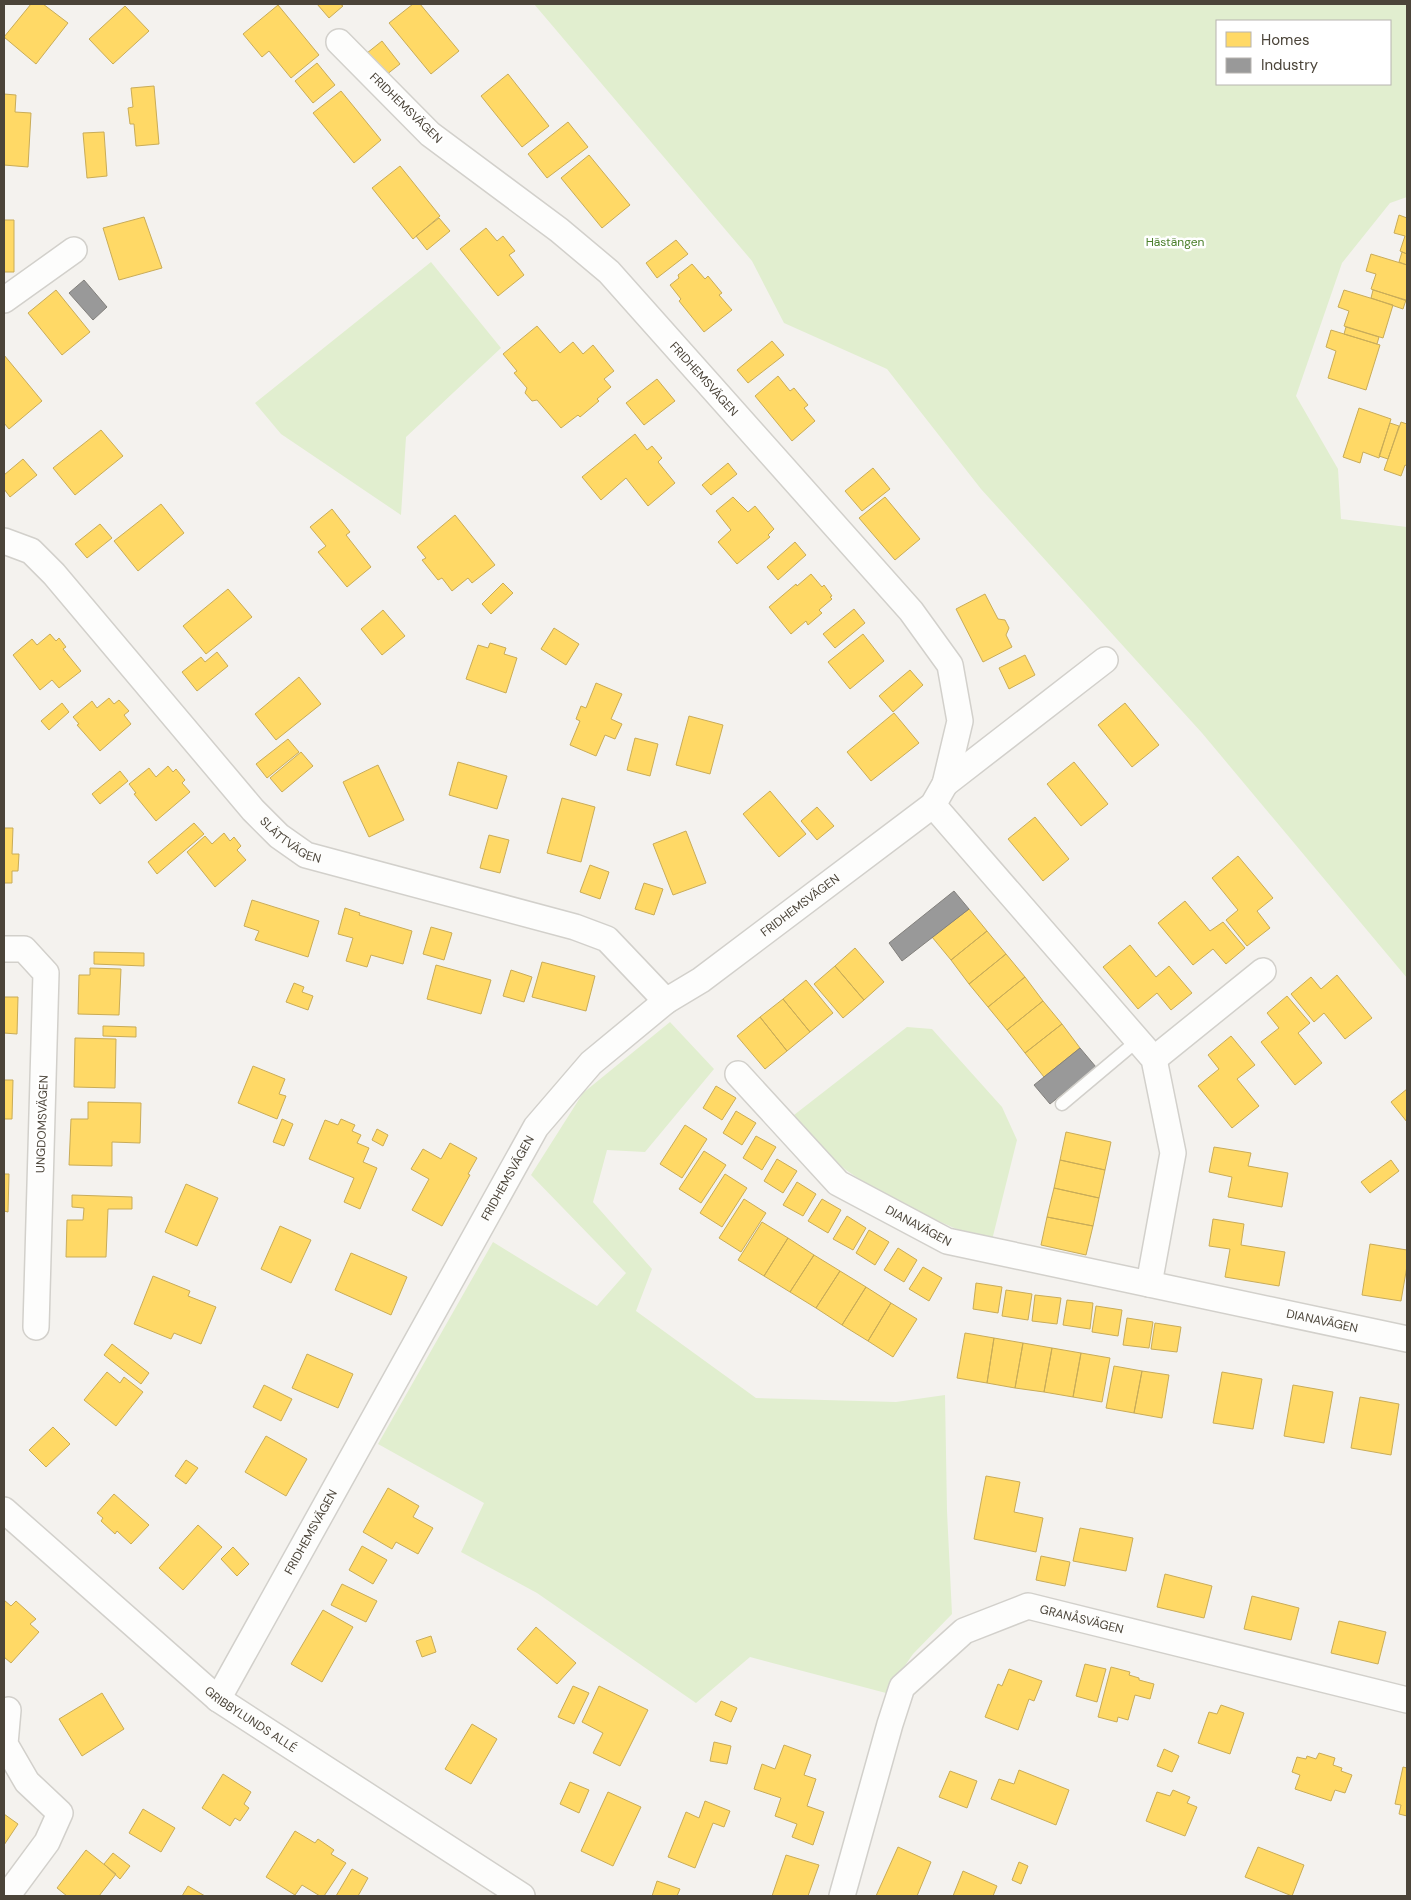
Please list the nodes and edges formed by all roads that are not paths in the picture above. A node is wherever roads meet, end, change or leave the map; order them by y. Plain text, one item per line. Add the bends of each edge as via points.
1 (338, 42) dead end
2 (74, 250) dead end
3 (4, 300) edge
4 (4, 541) edge
5 (1105, 660) dead end
6 (939, 795) junction
7 (4, 949) edge
8 (1263, 970) dead end
9 (666, 1001) junction
10 (1145, 1050) junction
11 (738, 1074) dead end
12 (1062, 1104) dead end
13 (1149, 1284) junction
14 (36, 1327) dead end
15 (1407, 1339) edge
16 (4, 1510) edge
17 (218, 1700) junction
18 (1407, 1700) edge
19 (8, 1710) dead end
20 (7, 1896) edge
21 (522, 1896) edge
22 (842, 1896) edge

1 - 6 street, FRIDHEMSVÄGEN via 430,134 610,272 911,611 950,665 960,721
2 - 3 street
4 - 9 street, SLÄTTVÄGEN via 31,551 54,574 253,810 279,836 306,855 566,924 607,939
5 - 6 street, FRIDHEMSVÄGEN
6 - 9 street, FRIDHEMSVÄGEN via 701,980
6 - 10 street
7 - 14 street, UNGDOMSVÄGEN via 24,949 46,973
8 - 10 street
9 - 17 street, FRIDHEMSVÄGEN via 591,1064 536,1127
10 - 12 lane
10 - 13 street via 1173,1154
11 - 13 street, DIANAVÄGEN via 838,1183 947,1241
13 - 15 street, DIANAVÄGEN
16 - 17 street, GRIBBYLUNDS ALLÉ
17 - 21 street, GRIBBYLUNDS ALLÉ
18 - 22 street, GRANÅSVÄGEN via 1028,1606 964,1631 902,1687
19 - 20 street via 5,1744 28,1782 60,1813 47,1842

